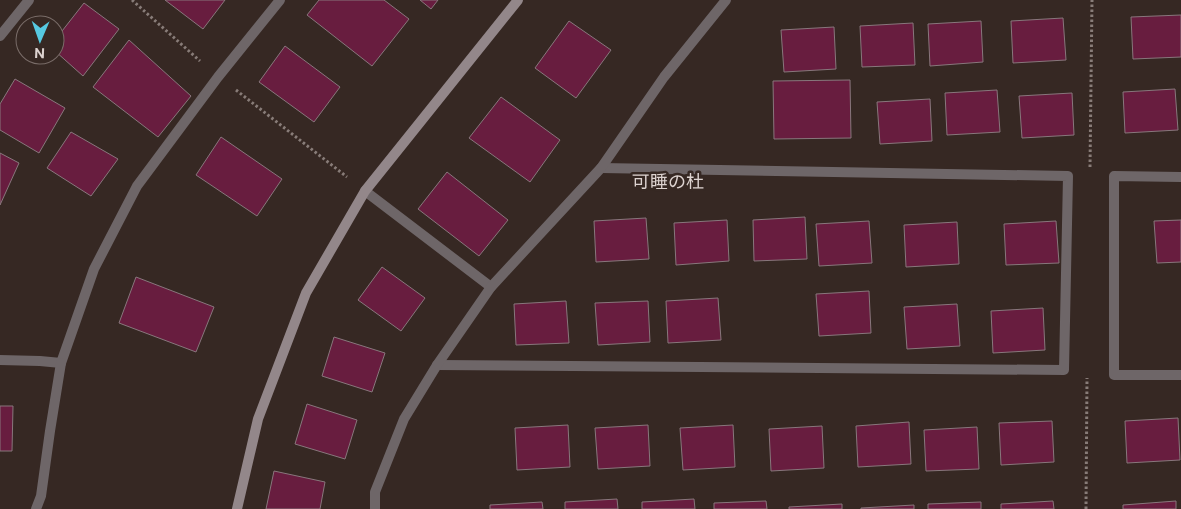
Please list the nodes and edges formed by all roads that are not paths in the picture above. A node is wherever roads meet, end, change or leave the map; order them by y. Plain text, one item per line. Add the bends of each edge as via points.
1 (29, 0) edge
2 (280, 0) edge
3 (518, 0) edge
4 (726, 0) edge
5 (0, 36) edge
6 (601, 168) junction
7 (1181, 177) edge
8 (365, 191) junction
9 (491, 287) junction
10 (0, 360) edge
11 (61, 363) junction
12 (437, 365) junction
13 (1181, 375) edge
14 (36, 509) edge
15 (237, 509) edge
16 (375, 509) edge

1 - 5 street
2 - 11 street via 137,186 94,269
3 - 8 street
4 - 6 street via 664,77
6 - 9 street
6 - 12 street via 1068,176 1064,370
7 - 13 street via 1114,176 1114,375
8 - 9 street
8 - 15 street via 306,293 258,419
9 - 12 street
10 - 11 street
11 - 14 street via 41,496
12 - 16 street via 404,419 375,492

